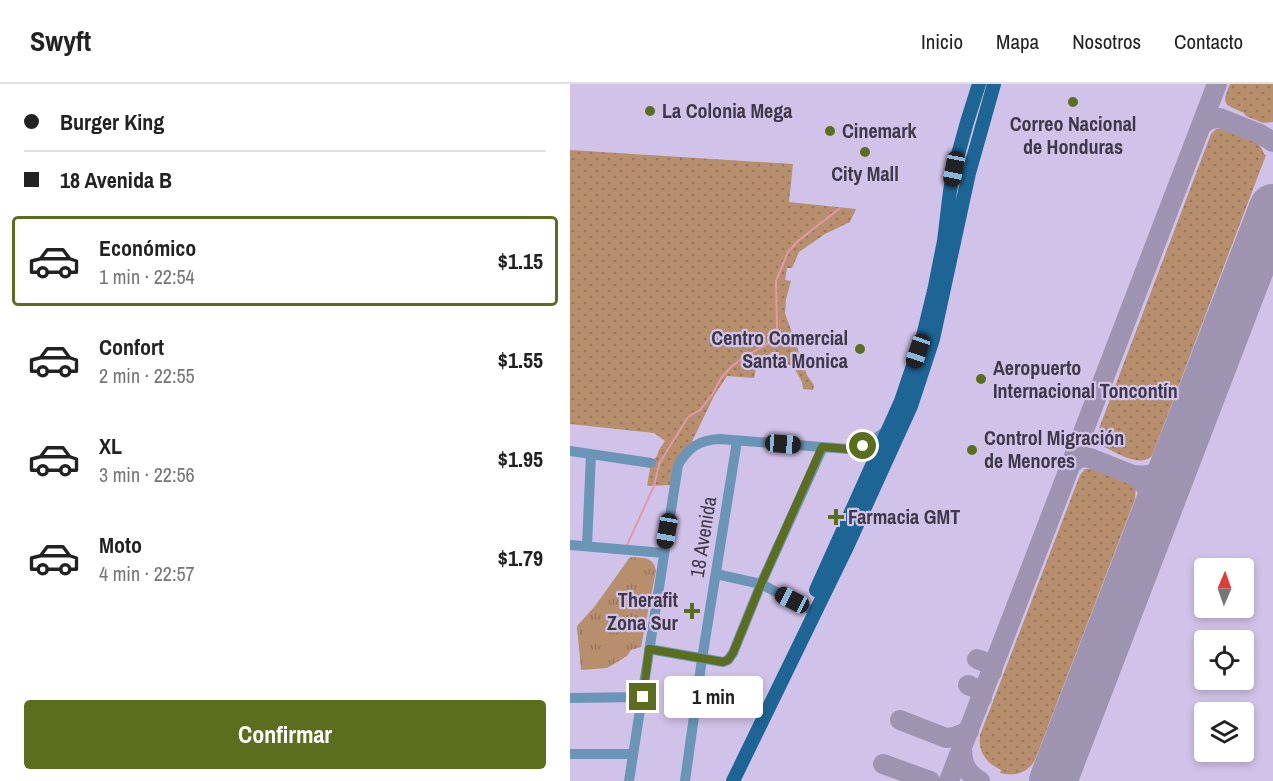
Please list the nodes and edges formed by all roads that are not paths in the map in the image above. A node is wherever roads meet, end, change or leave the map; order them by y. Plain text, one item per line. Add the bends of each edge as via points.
1 (979, 84) edge
2 (994, 84) edge
3 (888, 429) junction
4 (737, 441) junction
5 (822, 447) junction
6 (848, 449) junction
7 (570, 451) edge
8 (591, 454) junction
9 (876, 456) junction
10 (651, 463) dead end
11 (570, 545) edge
12 (842, 545) junction
13 (587, 546) junction
14 (664, 553) junction
15 (716, 574) junction
16 (761, 584) junction
17 (807, 608) junction
18 (649, 649) junction
19 (702, 659) junction
20 (643, 697) junction
21 (570, 698) edge
22 (570, 754) edge
23 (633, 754) junction
24 (629, 781) edge
25 (685, 781) edge
26 (724, 781) edge
27 (734, 781) edge

1 - 3 main road via 954,169 944,241 923,336
2 - 12 main road via 969,173 933,339 911,406
3 - 6 street via 877,439
3 - 9 main road
4 - 5 street
4 - 14 street via 720,439 697,444 678,465
4 - 15 street, 18 Avenida
5 - 6 street
5 - 16 street
6 - 9 street
7 - 8 street
8 - 10 street
8 - 13 street
9 - 12 main road
11 - 13 street
12 - 17 main road
12 - 27 main road
13 - 14 street
14 - 18 street
15 - 16 street
15 - 19 street, 18 Avenida
16 - 17 street
16 - 19 street via 728,660
17 - 26 main road
18 - 19 street
18 - 20 street
19 - 25 street, 18 Avenida
20 - 21 street
20 - 23 street
22 - 23 street
23 - 24 street

